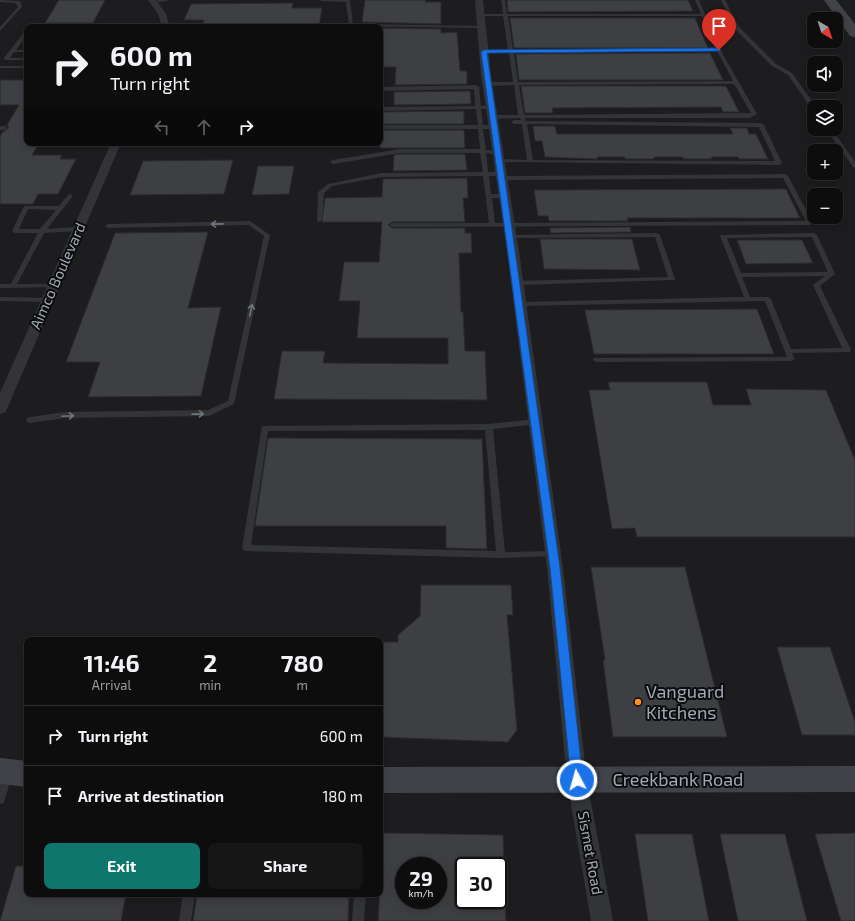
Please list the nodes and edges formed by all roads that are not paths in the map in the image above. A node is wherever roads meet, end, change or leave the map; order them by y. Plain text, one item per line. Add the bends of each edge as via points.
1 (169, 0) edge
2 (322, 0) edge
3 (348, 0) edge
4 (479, 0) edge
5 (503, 0) edge
6 (697, 0) edge
7 (723, 0) edge
8 (830, 0) edge
9 (0, 1) edge
10 (153, 1) edge
11 (506, 15) junction
12 (704, 15) junction
13 (481, 21) junction
14 (165, 24) edge
15 (351, 24) edge
16 (383, 24) edge
17 (0, 30) edge
18 (854, 30) edge
19 (24, 36) edge
20 (20, 41) junction
21 (24, 41) edge
22 (719, 50) junction
23 (12, 51) junction
24 (24, 51) edge
25 (484, 52) junction
26 (511, 52) junction
27 (24, 59) edge
28 (0, 67) edge
29 (24, 67) edge
30 (475, 80) dead end
31 (736, 82) junction
32 (383, 84) edge
33 (517, 84) junction
34 (484, 86) junction
35 (397, 88) junction
36 (383, 89) edge
37 (808, 100) edge
38 (383, 104) edge
39 (478, 107) junction
40 (398, 108) junction
41 (383, 109) edge
42 (493, 118) junction
43 (522, 119) junction
44 (383, 127) edge
45 (479, 127) junction
46 (834, 136) edge
47 (115, 146) edge
48 (483, 150) junction
49 (530, 161) junction
50 (333, 162) dead end
51 (500, 166) junction
52 (855, 166) edge
53 (485, 174) junction
54 (70, 196) dead end
55 (488, 196) junction
56 (504, 196) junction
57 (61, 208) junction
58 (319, 220) dead end
59 (392, 225) dead end
60 (492, 225) junction
61 (108, 226) dead end
62 (78, 230) junction
63 (510, 230) junction
64 (42, 231) junction
65 (832, 274) junction
66 (738, 275) junction
67 (517, 283) junction
68 (0, 286) edge
69 (12, 286) junction
70 (54, 286) junction
71 (0, 299) edge
72 (48, 300) junction
73 (748, 300) junction
74 (520, 304) junction
75 (788, 351) junction
76 (597, 360) dead end
77 (4, 391) edge
78 (0, 409) edge
79 (30, 420) dead end
80 (536, 422) junction
81 (489, 427) junction
82 (500, 554) junction
83 (553, 554) junction
84 (12, 773) edge
85 (383, 780) edge
86 (577, 780) junction
87 (855, 780) edge
88 (0, 799) edge
89 (189, 897) edge
90 (360, 897) edge
91 (185, 921) edge
92 (358, 921) edge
93 (602, 921) edge

1 - 10 lane
2 - 3 lane
3 - 15 lane
4 - 13 street, Sismet Road
5 - 11 lane
6 - 12 lane
7 - 37 lane via 737,28 774,65 790,74
8 - 18 street
9 - 17 lane via 18,2 20,7
10 - 14 street
11 - 12 lane
11 - 13 lane
11 - 26 lane
12 - 22 lane
13 - 16 lane
13 - 25 street, Sismet Road
19 - 20 lane
20 - 21 lane
20 - 23 lane
22 - 26 lane
22 - 31 lane
23 - 24 lane
23 - 27 lane via 6,59
25 - 26 lane
25 - 34 street, Sismet Road
26 - 33 lane
28 - 29 lane
30 - 34 lane
31 - 33 lane
31 - 43 lane via 754,114 750,116
32 - 35 lane
33 - 34 lane
33 - 43 lane
34 - 35 lane
34 - 39 lane
34 - 42 street, Sismet Road
35 - 36 lane
38 - 40 lane
39 - 40 lane
39 - 42 lane
39 - 45 lane
40 - 41 lane
42 - 43 lane
42 - 45 lane
42 - 51 street, Sismet Road
43 - 49 lane
43 - 49 lane via 762,125 779,163
44 - 45 lane
45 - 48 lane
46 - 52 lane
47 - 62 street, Aimco Boulevard
48 - 50 lane via 400,151
48 - 51 lane
48 - 53 lane
49 - 51 lane
51 - 53 lane
51 - 56 street, Sismet Road
51 - 63 lane via 785,176 810,223
53 - 55 lane
53 - 58 lane via 382,175 330,184 321,192
54 - 57 lane
55 - 56 lane
55 - 60 lane
56 - 63 street, Sismet Road
57 - 64 lane
57 - 64 lane via 26,207 15,231
59 - 60 lane
60 - 63 lane
79 -> 61 lane via 65,415 209,413 231,402 267,235 250,223
62 - 64 lane
62 - 70 street, Aimco Boulevard
63 - 67 street, Sismet Road
63 - 67 lane via 657,236 672,279
64 - 69 lane
65 - 66 lane
65 - 66 lane via 814,236 723,236
65 - 75 lane via 816,285 847,350
66 - 73 lane
67 - 74 street, Sismet Road
68 - 69 lane
69 - 70 lane
70 - 72 street, Aimco Boulevard
71 - 72 lane
72 - 77 street, Aimco Boulevard
73 - 74 lane
73 - 75 lane via 768,299
74 - 80 street, Sismet Road
75 - 76 lane via 791,359
77 - 78 street, Aimco Boulevard
80 - 81 lane
80 - 83 street, Sismet Road
81 - 82 lane
81 - 82 lane via 264,428 246,548
82 - 83 lane
83 - 86 street, Sismet Road
84 - 88 lane
85 - 86 street, Creekbank Road
86 - 87 street, Creekbank Road
86 - 93 street, Sismet Road
89 - 91 lane
90 - 92 lane

